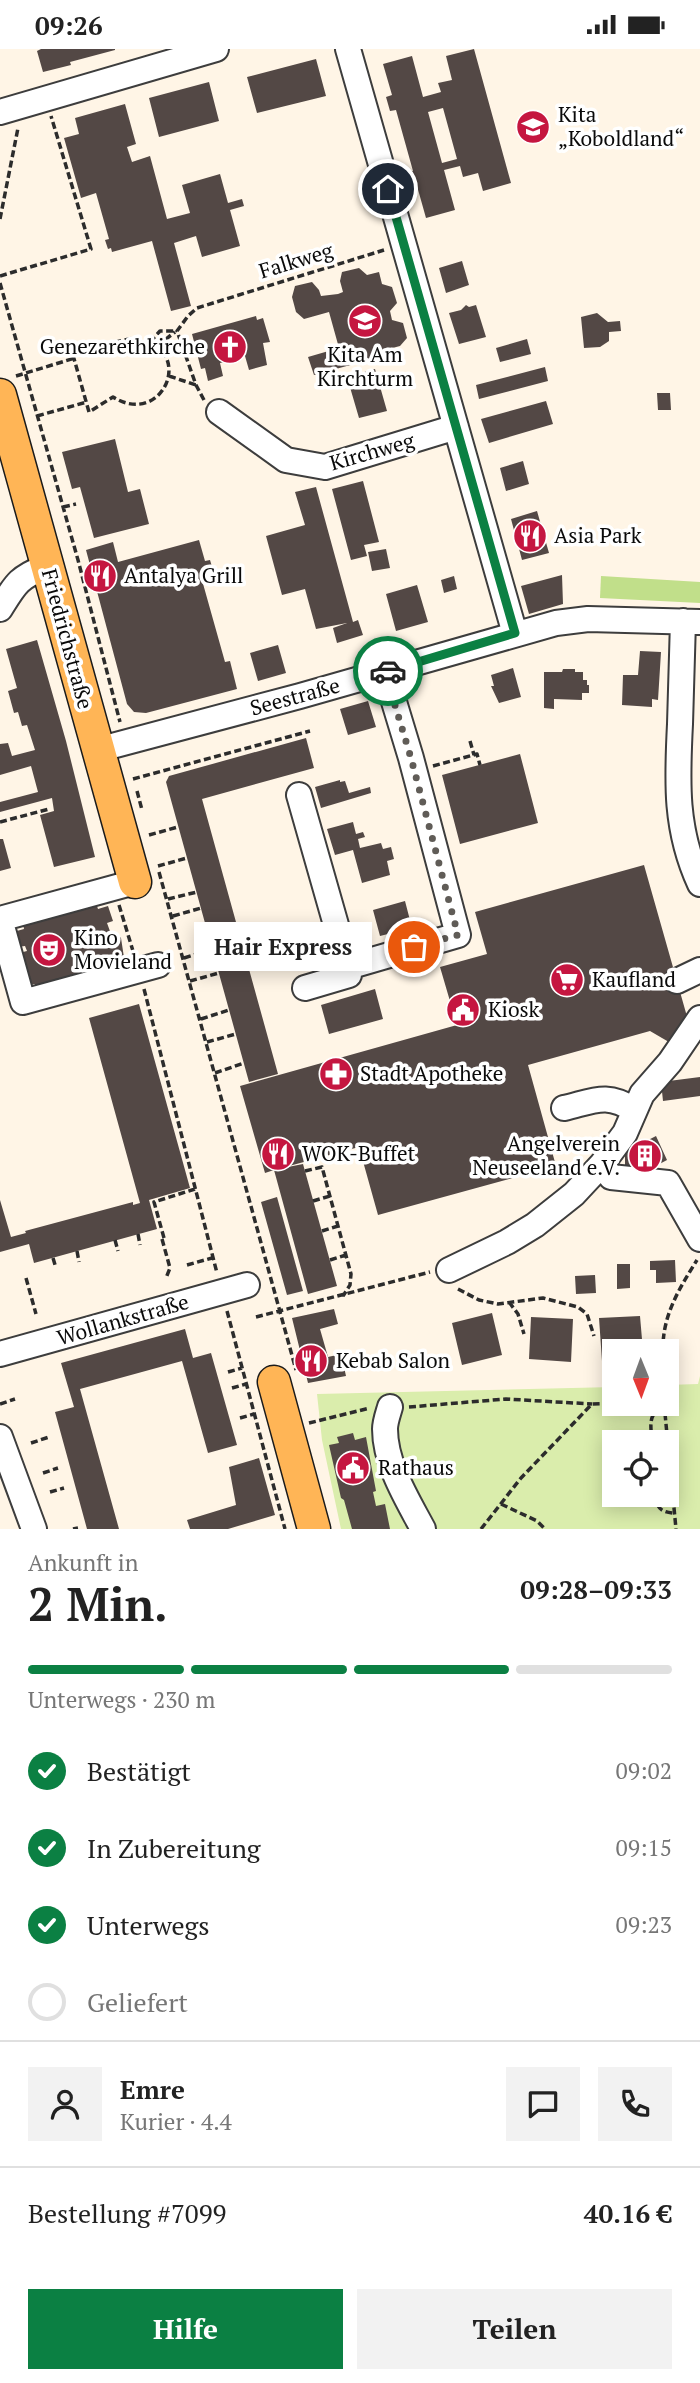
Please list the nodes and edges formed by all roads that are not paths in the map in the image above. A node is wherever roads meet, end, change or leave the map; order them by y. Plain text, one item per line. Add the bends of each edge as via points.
1 (216, 49) edge
2 (348, 49) edge
3 (8, 109) edge
4 (8, 386) edge
5 (219, 412) road end
6 (15, 426) edge
7 (456, 427) junction
8 (47, 566) junction
9 (0, 609) edge
10 (692, 622) edge
11 (515, 633) junction
12 (385, 672) junction
13 (111, 747) junction
14 (299, 795) dead end
15 (135, 879) joint
16 (700, 884) edge
17 (0, 919) edge
18 (348, 967) junction
19 (148, 968) road end
20 (700, 970) edge
21 (677, 981) dead end
22 (304, 988) dead end
23 (700, 1018) edge
24 (564, 1108) dead end
25 (634, 1110) junction
26 (602, 1164) junction
27 (700, 1239) edge
28 (449, 1278) road end
29 (247, 1285) dead end
30 (0, 1354) edge
31 (273, 1380) road end
32 (390, 1407) road end
33 (0, 1437) edge
34 (34, 1529) edge
35 (314, 1529) edge
36 (423, 1529) edge

1 - 3 street
2 - 7 street
4 - 6 main road, Friedrichstraße
5 - 7 street, Kirchweg via 286,460 325,467
6 - 8 main road, Friedrichstraße
7 - 11 street
8 - 9 street via 16,583
8 - 13 main road, Friedrichstraße
10 - 11 street, Seestraße via 588,619
10 - 16 street via 677,785 684,842
11 - 12 street, Seestraße
12 - 13 street, Seestraße
12 - 18 street via 458,935
13 - 15 main road, Friedrichstraße
14 - 18 street
15 - 17 street
17 - 19 street via 23,1002
18 - 22 street via 349,975
20 - 21 street
23 - 25 street
24 - 25 street via 599,1099 618,1100
25 - 26 street via 625,1133
26 - 27 street via 611,1177 668,1183
26 - 28 street via 535,1225
29 - 30 street, Wollankstraße
31 - 35 main road
32 - 36 street via 385,1429 390,1453
33 - 34 street

